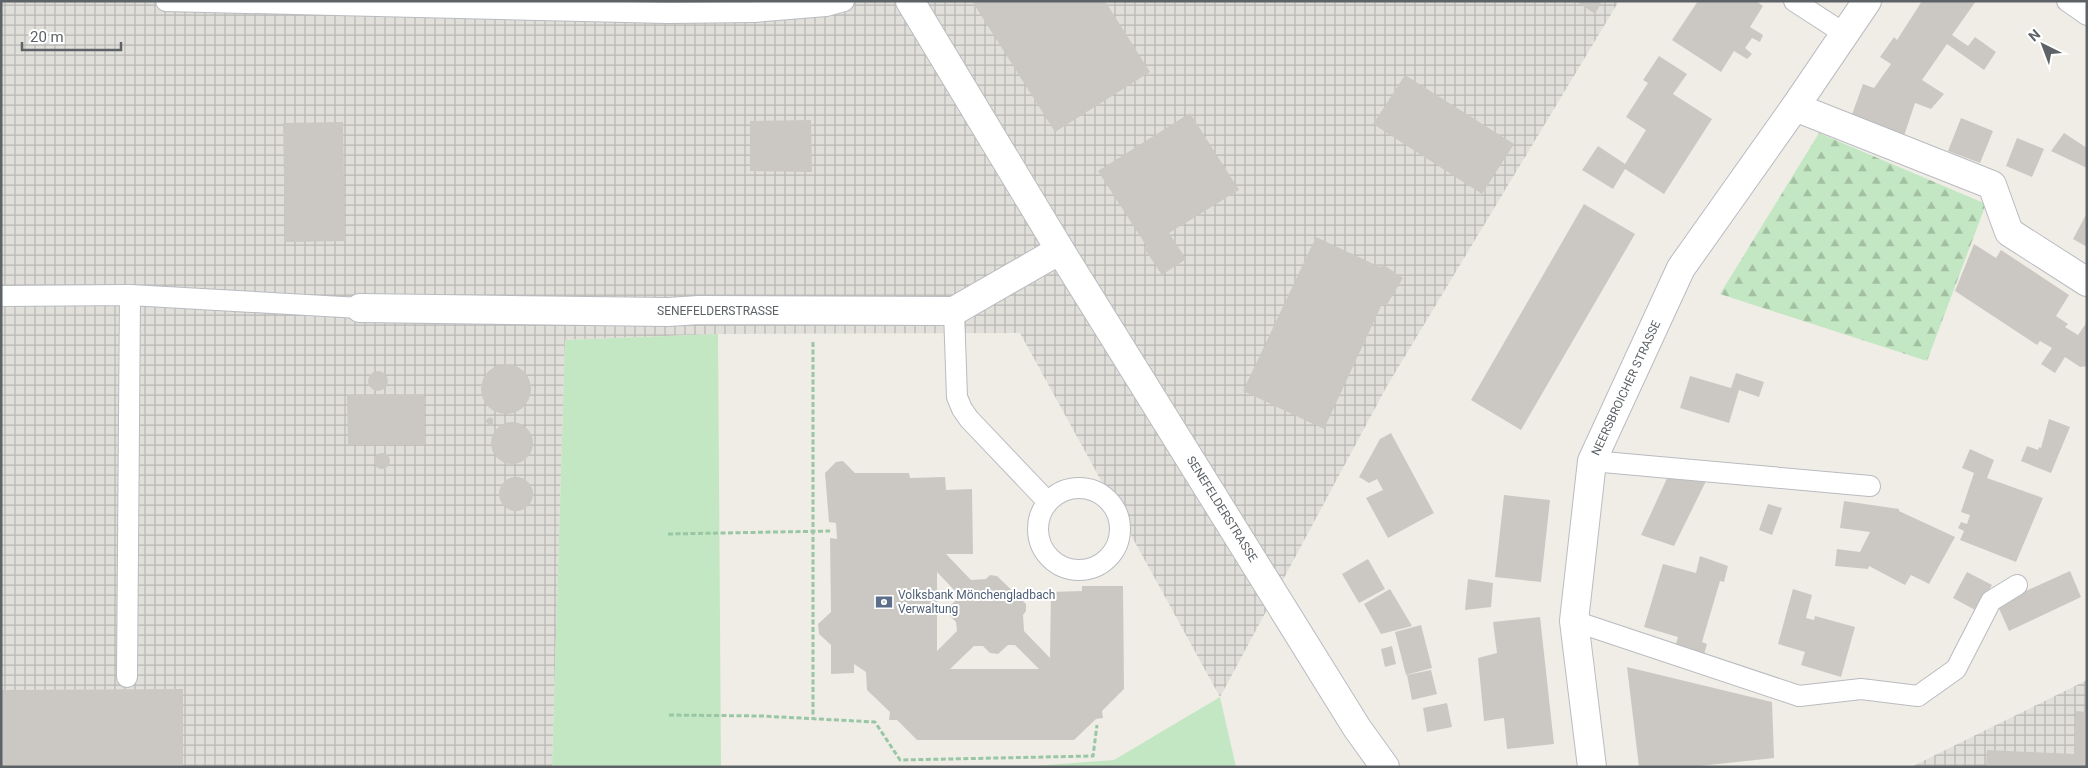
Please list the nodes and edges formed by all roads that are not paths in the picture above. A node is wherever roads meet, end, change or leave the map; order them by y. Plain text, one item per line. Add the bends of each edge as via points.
1 (166, 1) edge
2 (844, 1) edge
3 (910, 1) edge
4 (1794, 1) edge
5 (1867, 1) edge
6 (2067, 1) edge
7 (2087, 15) edge
8 (1845, 34) junction
9 (1795, 107) junction
10 (1060, 250) junction
11 (2087, 282) edge
12 (130, 295) junction
13 (1, 296) edge
14 (360, 308) joint
15 (954, 311) junction
16 (1592, 461) junction
17 (1870, 486) dead end
18 (1048, 502) junction
19 (2017, 585) dead end
20 (1574, 621) junction
21 (127, 677) dead end
22 (1385, 767) edge
23 (1592, 767) edge

1 - 2 lane via 668,13 754,12 826,6
3 - 10 street, SENEFELDERSTRASSE
4 - 8 lane
5 - 8 street, NEERSBROICHER STRASSE
6 - 7 lane
8 - 9 street, NEERSBROICHER STRASSE
9 - 11 street via 1992,185 2009,232
9 - 16 street, NEERSBROICHER STRASSE via 1681,268
10 - 15 street, SENEFELDERSTRASSE
10 - 22 street, SENEFELDERSTRASSE via 1357,728
12 - 13 lane
12 - 14 lane
12 - 21 lane
14 - 15 street, SENEFELDERSTRASSE
15 - 18 lane via 957,398 962,410
16 - 17 lane
16 - 20 street, NEERSBROICHER STRASSE
18 - 18 lane via 1041,514 1039,533 1045,552 1053,561 1064,568 1090,569 1102,564 1112,554 1119,541 1121,527 1110,501 1086,488 1058,493
19 - 20 lane via 1991,601 1956,669 1918,696 1860,689 1800,696
20 - 23 street, NEERSBROICHER STRASSE

